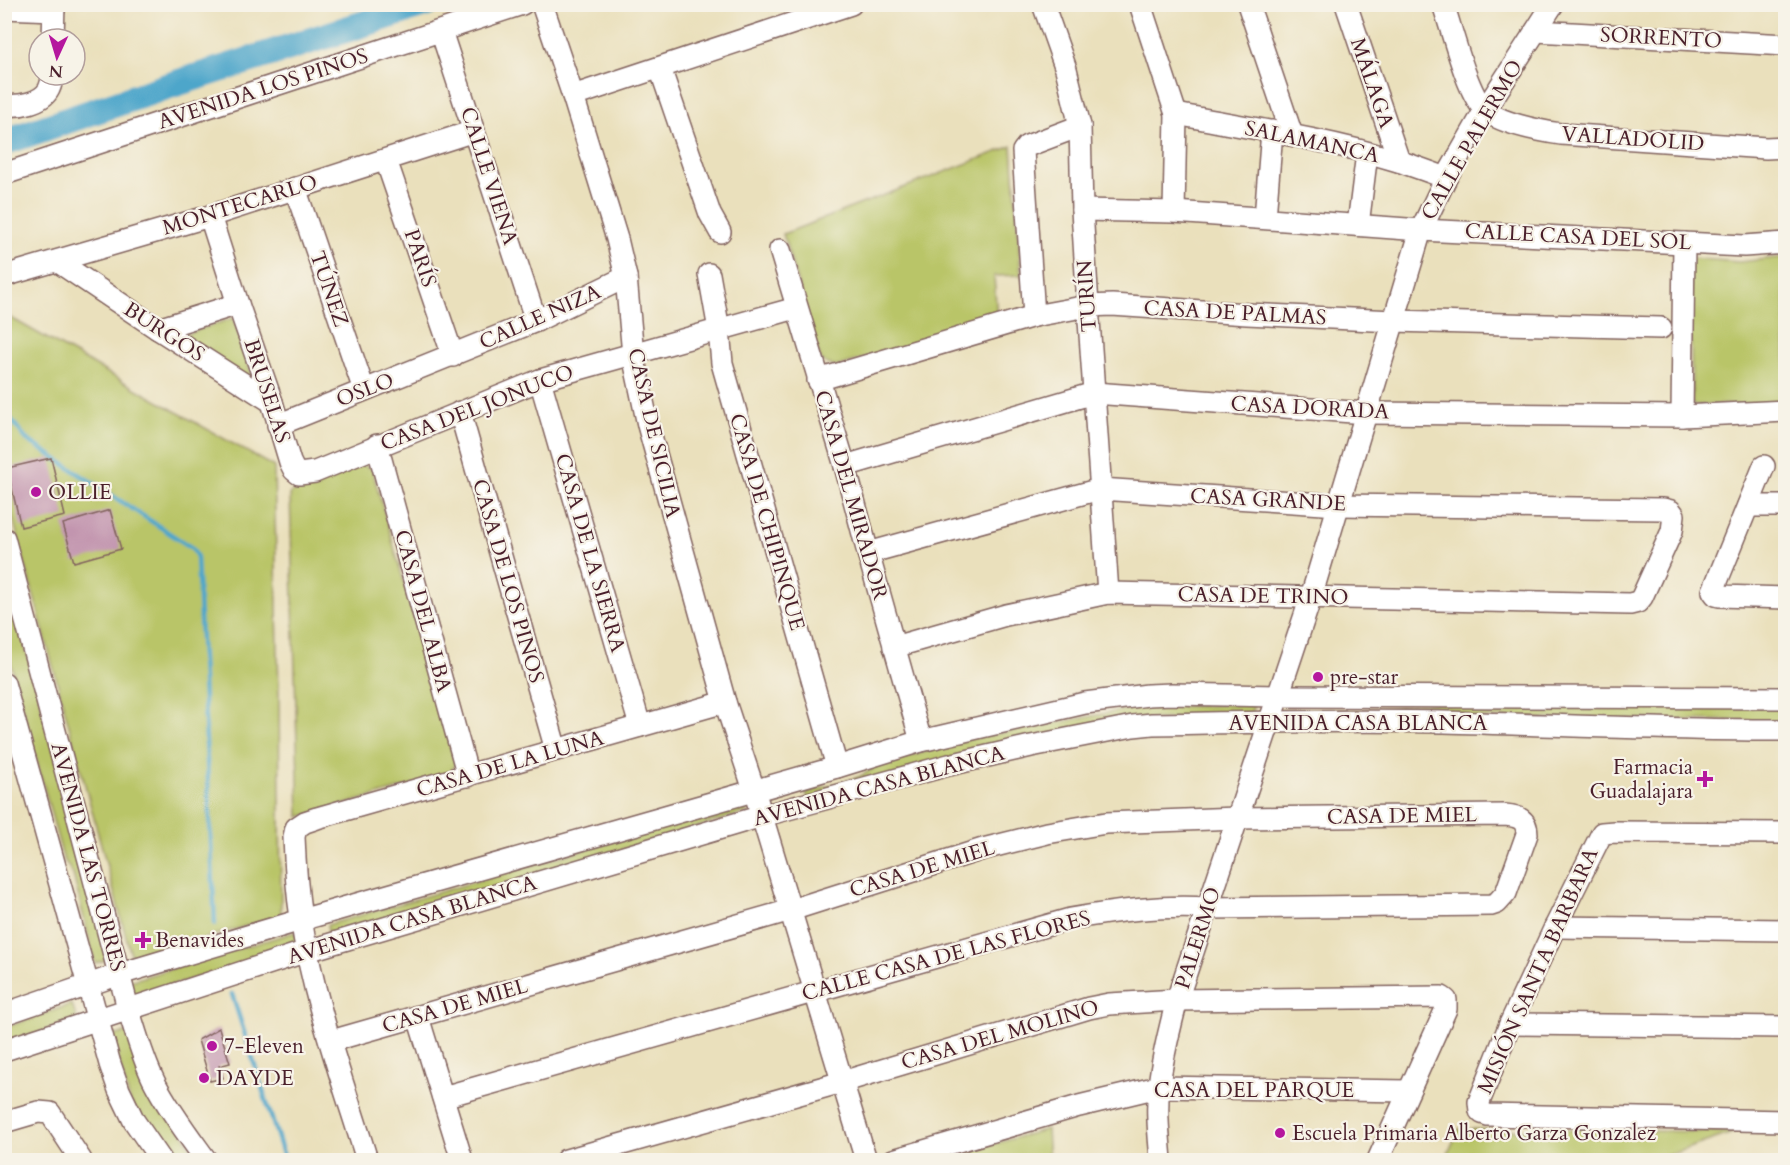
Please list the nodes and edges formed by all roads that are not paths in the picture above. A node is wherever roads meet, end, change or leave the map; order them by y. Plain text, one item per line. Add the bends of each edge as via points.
1 (522, 4) edge
2 (542, 4) edge
3 (851, 4) edge
4 (1043, 4) edge
5 (1140, 4) edge
6 (1248, 4) edge
7 (1346, 4) edge
8 (1443, 4) edge
9 (1552, 4) edge
10 (54, 7) edge
11 (4, 8) edge
12 (53, 27) edge
13 (441, 31) junction
14 (1536, 31) junction
15 (1785, 45) edge
16 (660, 68) junction
17 (50, 87) edge
18 (573, 96) junction
19 (5, 105) edge
20 (1485, 110) junction
21 (1176, 114) junction
22 (1080, 126) junction
23 (474, 130) junction
24 (1282, 133) junction
25 (1785, 147) edge
26 (1366, 153) junction
27 (386, 160) junction
28 (1398, 161) junction
29 (4, 174) edge
30 (1446, 178) junction
31 (295, 188) junction
32 (1082, 210) junction
33 (1174, 213) junction
34 (210, 216) junction
35 (1265, 218) junction
36 (1358, 225) junction
37 (1421, 230) junction
38 (720, 231) dead end
39 (1684, 243) junction
40 (1785, 243) edge
41 (780, 250) dead end
42 (57, 261) junction
43 (709, 274) dead end
44 (4, 276) edge
45 (626, 278) junction
46 (238, 304) junction
47 (1088, 306) junction
48 (796, 308) junction
49 (1034, 316) junction
50 (536, 321) junction
51 (1394, 321) junction
52 (1661, 328) dead end
53 (158, 329) junction
54 (719, 330) junction
55 (633, 355) junction
56 (453, 356) junction
57 (540, 380) junction
58 (818, 380) junction
59 (364, 390) junction
60 (1094, 393) junction
61 (272, 402) junction
62 (1785, 411) edge
63 (460, 412) junction
64 (1366, 413) junction
65 (1682, 416) junction
66 (278, 425) junction
67 (377, 445) junction
68 (845, 466) junction
69 (1764, 466) dead end
70 (299, 474) joint
71 (1100, 489) junction
72 (1338, 505) junction
73 (1748, 506) junction
74 (1785, 506) edge
75 (4, 538) edge
76 (868, 554) junction
77 (1108, 593) junction
78 (1311, 597) junction
79 (1785, 598) edge
80 (1638, 602) joint
81 (894, 647) junction
82 (4, 682) edge
83 (1278, 696) junction
84 (1785, 698) edge
85 (725, 702) junction
86 (1270, 722) junction
87 (640, 726) junction
88 (1785, 730) edge
89 (921, 741) junction
90 (556, 750) junction
91 (837, 767) junction
92 (468, 776) junction
93 (754, 790) junction
94 (762, 816) junction
95 (1237, 818) junction
96 (1785, 833) edge
97 (1497, 903) joint
98 (1208, 908) junction
99 (790, 910) junction
100 (301, 920) junction
101 (1555, 927) junction
102 (1785, 930) edge
103 (307, 951) junction
104 (120, 974) junction
105 (89, 984) junction
106 (815, 992) junction
107 (1177, 1000) junction
108 (128, 1008) junction
109 (4, 1014) edge
110 (418, 1017) junction
111 (97, 1019) junction
112 (1510, 1024) junction
113 (1785, 1027) edge
114 (331, 1041) junction
115 (4, 1050) edge
116 (842, 1082) junction
117 (1158, 1088) junction
118 (1408, 1091) junction
119 (443, 1097) junction
120 (1785, 1121) edge
121 (4, 1122) edge
122 (895, 1160) edge
123 (81, 1161) edge
124 (161, 1161) edge
125 (206, 1161) edge
126 (367, 1161) edge
127 (462, 1161) edge
128 (566, 1161) edge
129 (866, 1161) edge
130 (1161, 1161) edge
131 (1378, 1161) edge

1 - 13 street, AVENIDA LOS PINOS
2 - 18 street, CASA DE SICILIA
3 - 16 street
4 - 22 street, TURÍN via 1066,69
5 - 21 street
6 - 24 street
7 - 28 street, MÁLAGA
8 - 20 street via 1471,87
9 - 14 street, CALLE PALERMO
10 - 11 street
10 - 12 street
13 - 23 street, CALLE VIENA
13 - 29 street, AVENIDA LOS PINOS
14 - 15 street, SORRENTO
14 - 20 street, CALLE PALERMO
16 - 18 street
16 - 38 street via 710,214
17 - 19 street via 38,100
18 - 45 street, CASA DE SICILIA
20 - 25 street, VALLADOLID via 1513,123 1562,134
20 - 30 street, CALLE PALERMO
21 - 24 street, SALAMANCA
21 - 33 street
22 - 32 street, TURÍN
22 - 49 street via 1027,146 1023,152
23 - 27 street, MONTECARLO
23 - 50 street, CALLE VIENA
24 - 26 street, SALAMANCA
24 - 35 street
26 - 28 street, SALAMANCA
26 - 36 street, MÁLAGA
27 - 31 street, MONTECARLO
27 - 56 street, PARÍS
28 - 30 street, SALAMANCA
30 - 37 street, CALLE PALERMO
31 - 34 street, MONTECARLO
31 - 59 street, TÚNEZ
32 - 33 street, CALLE CASA DEL SOL
32 - 47 street, TURÍN
33 - 35 street, CALLE CASA DEL SOL
34 - 42 street, MONTECARLO
34 - 46 street, BRUSELAS
35 - 36 street, CALLE CASA DEL SOL
36 - 37 street, CALLE CASA DEL SOL
37 - 39 street, CALLE CASA DEL SOL
37 - 51 street, CALLE PALERMO
39 - 40 street, CALLE CASA DEL SOL
39 - 65 street
41 - 48 street, CASA DEL MIRADOR
42 - 44 street, MONTECARLO
42 - 53 street, BURGOS
43 - 54 street, CASA DE CHIPINQUE
45 - 50 street, CALLE NIZA
45 - 55 street, CASA DE SICILIA
46 - 53 street
46 - 61 street, BRUSELAS
47 - 49 street, CASA DE PALMAS
47 - 51 street, CASA DE PALMAS
47 - 60 street, TURÍN
48 - 54 street, CASA DEL JONUCO
48 - 58 street, CASA DEL MIRADOR
49 - 58 street, CASA DE PALMAS
50 - 56 street, CALLE NIZA
51 - 52 street, CASA DE PALMAS
51 - 64 street, CALLE PALERMO
53 - 61 street, BURGOS
54 - 55 street, CASA DEL JONUCO
54 - 91 street, CASA DE CHIPINQUE via 722,363
55 - 57 street, CASA DEL JONUCO
55 - 85 street, CASA DE SICILIA via 648,425
56 - 59 street, OSLO
57 - 63 street, CASA DEL JONUCO
57 - 87 street, CASA DE LA SIERRA
58 - 68 street, CASA DEL MIRADOR
59 - 66 street, OSLO
60 - 64 street, CASA DORADA
60 - 68 street, CASA DORADA
60 - 71 street, TURÍN
61 - 66 street, BRUSELAS
62 - 65 street, CASA DORADA
63 - 67 street, CASA DEL JONUCO
63 - 90 street, CASA DE LOS PINOS
64 - 65 street, CASA DORADA
64 - 72 street, CALLE PALERMO
66 - 70 street, BRUSELAS via 290,462
67 - 70 street, CASA DEL JONUCO via 315,472
67 - 92 street, CASA DEL ALBA
68 - 76 street, CASA DEL MIRADOR
69 - 73 street
71 - 72 street, CASA GRANDE
71 - 76 street, CASA GRANDE
71 - 77 street, TURÍN
72 - 78 street, CALLE PALERMO
72 - 80 street, CASA GRANDE via 1671,511 1672,531
73 - 74 street
73 - 79 street via 1713,588 1714,594
75 - 104 street, AVENIDA LAS TORRES
76 - 81 street, CASA DEL MIRADOR
77 - 78 street, CASA DE TRINO
77 - 81 street, CASA DE TRINO via 1006,615
78 - 80 street, CASA DE TRINO
78 - 83 street, CALLE PALERMO
81 - 89 street, CASA DEL MIRADOR
82 - 105 street, AVENIDA LAS TORRES
83 - 84 street, AVENIDA CASA BLANCA
83 - 86 street, CALLE PALERMO
83 - 89 street, AVENIDA CASA BLANCA via 1172,694 1109,699
85 - 87 street, CASA DE LA LUNA
85 - 93 street, CASA DE SICILIA
86 - 88 street, AVENIDA CASA BLANCA
86 - 94 street, AVENIDA CASA BLANCA via 1122,728 949,765
86 - 95 street, PALERMO
87 - 90 street, CASA DE LA LUNA
89 - 91 street, AVENIDA CASA BLANCA
90 - 92 street, CASA DE LA LUNA
91 - 93 street, AVENIDA CASA BLANCA
92 - 100 street, CASA DE LA LUNA via 317,818 296,828
93 - 94 street, CASA DE SICILIA
93 - 100 street, AVENIDA CASA BLANCA
94 - 99 street, CASA DE SICILIA
94 - 103 street, AVENIDA CASA BLANCA
95 - 97 street, CASA DE MIEL via 1515,816 1527,825 1527,834 1506,893
95 - 98 street, PALERMO
95 - 99 street, CASA DE MIEL via 1106,823 1047,833 983,849
96 - 101 street, MISIÓN SANTA BARBARA via 1602,833
97 - 98 street, CALLE CASA DE LAS FLORES
98 - 106 street, CALLE CASA DE LAS FLORES via 1176,906 1070,919
98 - 107 street, PALERMO
99 - 106 street, CASA DE SICILIA
99 - 110 street, CASA DE MIEL
100 - 103 street
100 - 104 street, AVENIDA CASA BLANCA
101 - 102 street
101 - 112 street, MISIÓN SANTA BARBARA
103 - 108 street, AVENIDA CASA BLANCA
103 - 114 street
104 - 105 street, AVENIDA CASA BLANCA
104 - 108 street, AVENIDA LAS TORRES
105 - 109 street, AVENIDA CASA BLANCA
105 - 111 street, AVENIDA LAS TORRES
106 - 116 street, CASA DE SICILIA
106 - 119 street, CALLE CASA DE LAS FLORES
107 - 116 street, CASA DEL MOLINO via 1078,1010
107 - 117 street, PALERMO
107 - 118 street, CASA DEL MOLINO via 1438,996 1446,1000 1446,1009
108 - 111 street, AVENIDA CASA BLANCA
108 - 125 street, AVENIDA LAS TORRES via 154,1083
110 - 114 street, CASA DE MIEL
110 - 119 street
111 - 115 street, AVENIDA CASA BLANCA
111 - 124 street, AVENIDA LAS TORRES via 119,1090
112 - 113 street
112 - 120 street, MISIÓN SANTA BARBARA via 1479,1102 1482,1113
114 - 126 street
116 - 128 street, CASA DEL MOLINO
116 - 129 street, CASA DE SICILIA
117 - 118 street, CASA DEL PARQUE
117 - 122 street, CASA DEL PARQUE via 1079,1106
117 - 130 street, PALERMO
118 - 131 street
119 - 127 street
121 - 123 street via 38,1112 50,1113

